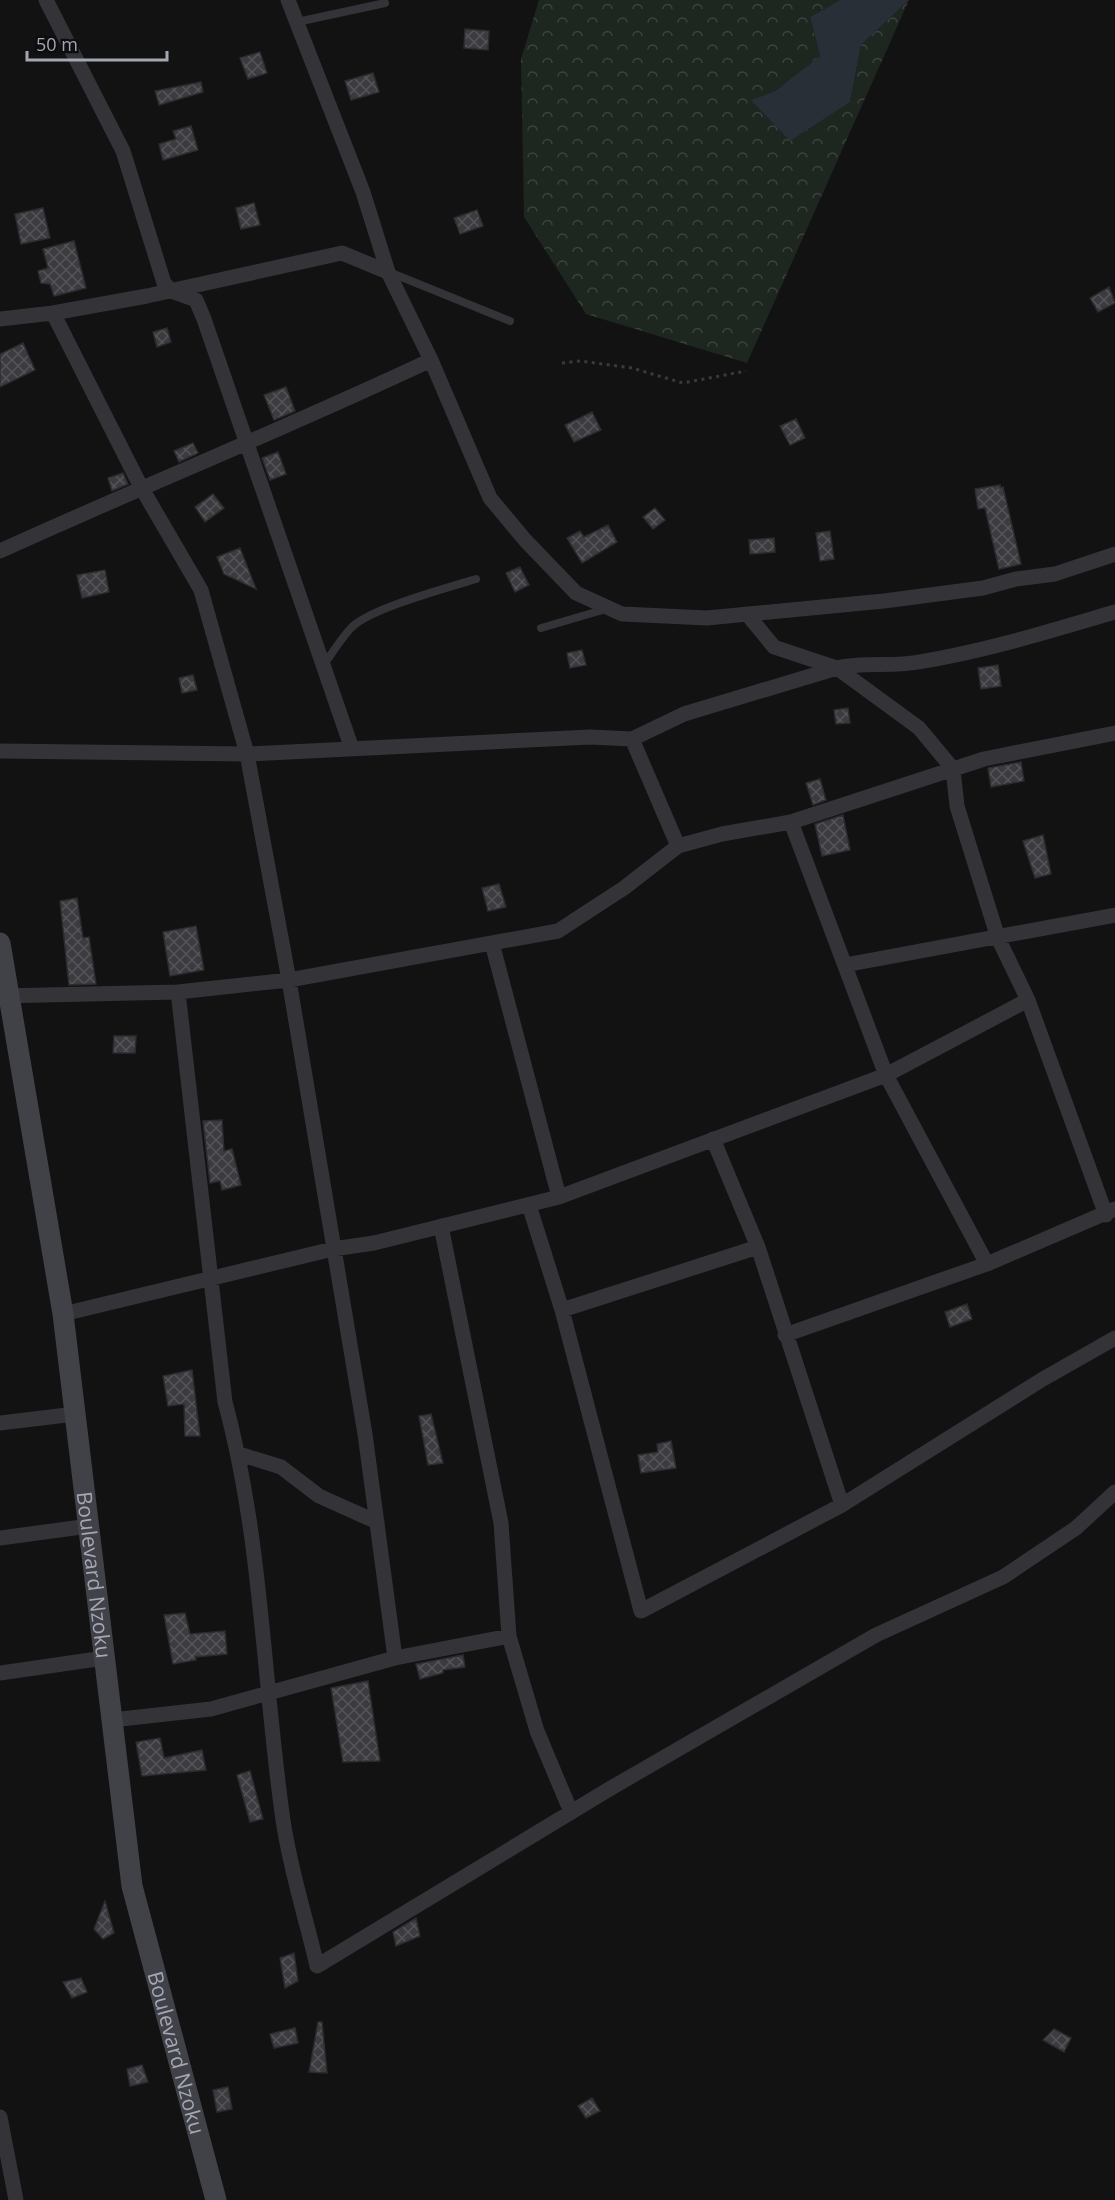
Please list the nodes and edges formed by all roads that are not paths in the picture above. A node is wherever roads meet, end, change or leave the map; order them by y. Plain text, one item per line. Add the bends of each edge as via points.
1 (46, 0) edge
2 (288, 0) edge
3 (385, 3) dead end
4 (297, 22) junction
5 (388, 272) junction
6 (171, 291) junction
7 (53, 313) junction
8 (0, 319) edge
9 (510, 321) dead end
10 (431, 360) junction
11 (246, 443) junction
12 (141, 487) junction
13 (0, 551) edge
14 (1115, 554) edge
15 (476, 579) dead end
16 (609, 608) junction
17 (1115, 612) edge
18 (747, 614) junction
19 (541, 628) dead end
20 (323, 666) junction
21 (837, 668) junction
22 (1115, 733) edge
23 (632, 739) junction
24 (352, 749) junction
25 (0, 751) edge
26 (247, 754) junction
27 (953, 769) junction
28 (791, 822) junction
29 (678, 846) junction
30 (1115, 915) edge
31 (998, 938) junction
32 (0, 943) edge
33 (492, 943) junction
34 (845, 965) junction
35 (289, 980) junction
36 (178, 992) junction
37 (5, 996) edge
38 (1028, 1000) junction
39 (886, 1075) junction
40 (713, 1139) junction
41 (559, 1197) junction
42 (528, 1205) junction
43 (1110, 1212) edge
44 (441, 1226) junction
45 (758, 1247) junction
46 (333, 1249) junction
47 (987, 1264) junction
48 (211, 1278) junction
49 (562, 1310) junction
50 (63, 1314) junction
51 (785, 1335) junction
52 (1115, 1338) edge
53 (75, 1414) junction
54 (0, 1423) edge
55 (239, 1454) junction
56 (1115, 1492) edge
57 (842, 1504) junction
58 (376, 1522) junction
59 (89, 1526) junction
60 (0, 1539) edge
61 (509, 1636) junction
62 (104, 1658) junction
63 (395, 1658) junction
64 (0, 1672) edge
65 (269, 1693) junction
66 (112, 1720) junction
67 (571, 1812) junction
68 (0, 2117) edge
69 (16, 2200) edge
70 (216, 2200) edge

1 - 6 street via 123,151 164,283
2 - 4 street
3 - 4 lane
4 - 5 street via 363,192
5 - 6 street via 342,253
5 - 9 lane
5 - 10 street
6 - 7 street
6 - 11 street via 196,300
7 - 8 street
7 - 12 street
10 - 11 street
10 - 16 street via 490,498 576,593
11 - 12 street
11 - 20 street
12 - 13 street
12 - 26 street via 201,590
14 - 18 street via 1055,574 983,588
15 - 20 lane via 428,593 365,619 352,627
16 - 18 street via 622,614 707,618
16 - 19 lane
17 - 21 street via 998,646 917,663
18 - 21 street via 774,647
20 - 24 street
21 - 23 street via 684,714
21 - 27 street via 920,728
22 - 27 street via 984,759
23 - 24 street via 590,737
23 - 29 street
24 - 26 street
25 - 26 street
26 - 35 street
27 - 28 street
27 - 31 street via 957,806
28 - 29 street
28 - 34 street
29 - 33 street via 624,888 558,931
30 - 31 street
31 - 34 street
31 - 38 street
32 - 37 street, Boulevard Nzoku
33 - 35 street
33 - 41 street
34 - 39 street
35 - 36 street
35 - 46 street
36 - 37 street
36 - 48 street
37 - 50 street, Boulevard Nzoku
38 - 39 street
38 - 43 street
39 - 40 street
39 - 47 street
40 - 41 street
40 - 45 street
41 - 42 street
42 - 44 street
42 - 49 street
43 - 47 street
44 - 46 street
44 - 61 street via 501,1523
45 - 49 street
45 - 51 street
46 - 48 street
46 - 58 street
47 - 51 street
48 - 50 street
48 - 55 street via 225,1402
49 - 57 street via 641,1611
50 - 53 street, Boulevard Nzoku
51 - 57 street
52 - 57 street
53 - 54 street
53 - 59 street, Boulevard Nzoku
55 - 58 street via 281,1467 319,1496
55 - 65 street
56 - 67 street via 1076,1528 1003,1577 876,1635
58 - 63 street
59 - 60 street
59 - 62 street, Boulevard Nzoku
61 - 63 street
61 - 67 street via 537,1731
62 - 64 street
62 - 66 street, Boulevard Nzoku
63 - 65 street
65 - 66 street via 211,1709
65 - 67 street via 284,1822 317,1966
66 - 70 street, Boulevard Nzoku via 132,1886
68 - 69 street

